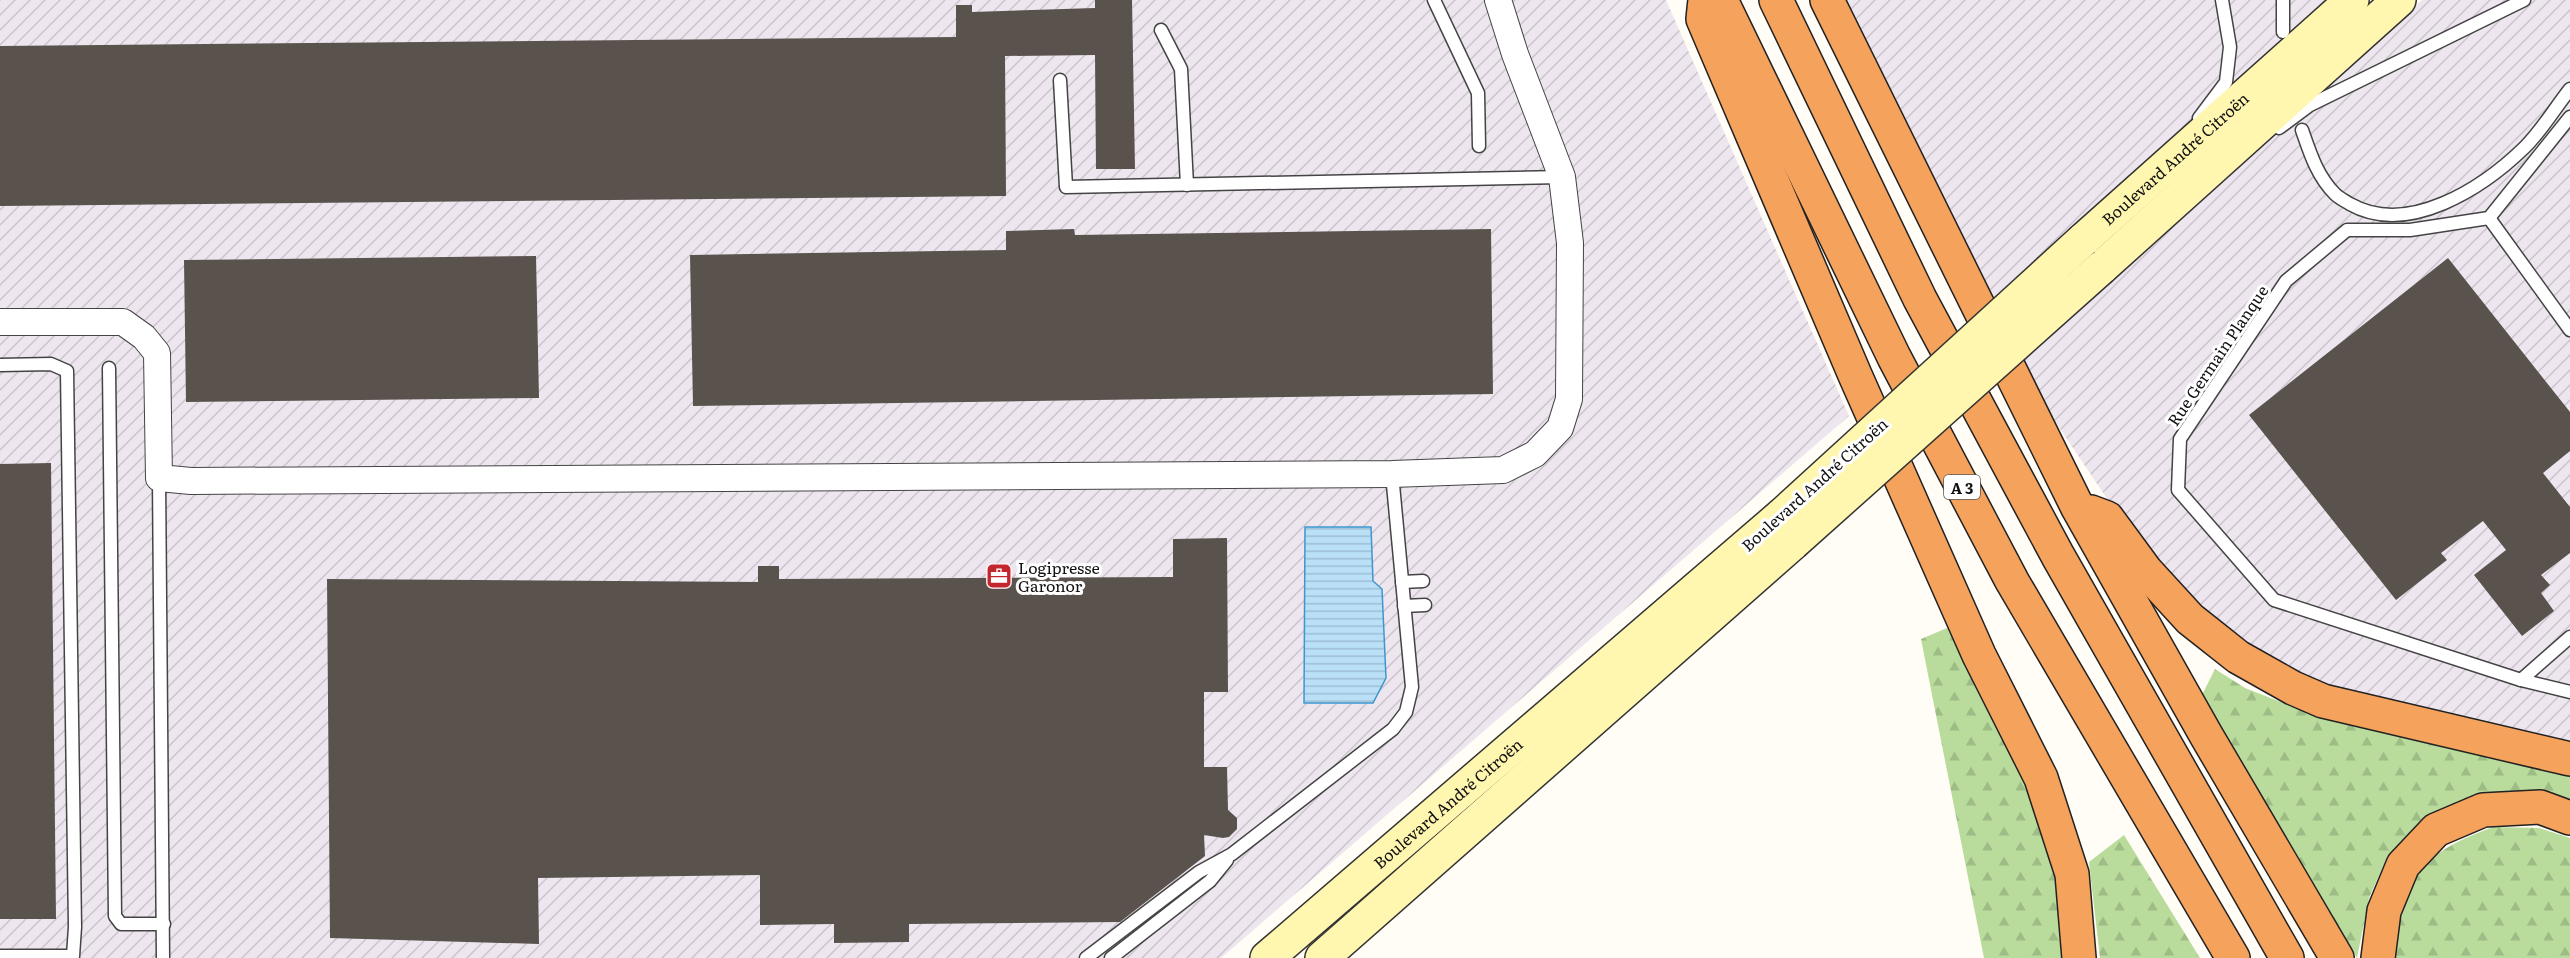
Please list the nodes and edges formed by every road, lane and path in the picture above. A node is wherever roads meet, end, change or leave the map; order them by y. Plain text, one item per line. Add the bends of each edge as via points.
1 (1434, 0) edge
2 (1498, 0) edge
3 (1705, 0) edge
4 (1721, 0) edge
5 (1776, 0) edge
6 (1827, 0) edge
7 (2222, 0) edge
8 (2283, 0) edge
9 (2352, 0) edge
10 (2399, 0) edge
11 (2520, 1) edge
12 (1161, 30) dead end
13 (2283, 32) dead end
14 (1060, 80) dead end
15 (2570, 89) edge
16 (2570, 117) edge
17 (2302, 130) dead end
18 (1479, 146) dead end
19 (1562, 177) junction
20 (1187, 185) junction
21 (2489, 218) junction
22 (2095, 230) junction
23 (2143, 230) junction
24 (0, 322) edge
25 (2570, 330) edge
26 (0, 365) edge
27 (109, 368) dead end
28 (1392, 474) junction
29 (159, 478) junction
30 (2078, 508) junction
31 (1788, 529) junction
32 (1423, 581) dead end
33 (1402, 582) junction
34 (1425, 605) dead end
35 (1404, 606) junction
36 (2570, 637) edge
37 (2521, 680) junction
38 (2570, 692) edge
39 (2570, 759) edge
40 (2570, 818) edge
41 (1232, 854) junction
42 (164, 924) junction
43 (0, 956) edge
44 (77, 957) edge
45 (163, 958) edge
46 (1086, 958) edge
47 (1111, 958) edge
48 (1267, 958) edge
49 (1322, 958) edge
50 (2079, 958) edge
51 (2233, 958) edge
52 (2287, 958) edge
53 (2337, 958) edge
54 (2378, 958) edge

1 - 18 lane via 1478,93
2 - 19 street
3 - 50 highway via 1703,19 1855,375 1979,655 2041,778 2072,874
4 - 51 highway, A 3 via 1894,357 2006,571
5 - 52 highway via 1931,320 2058,556
6 - 30 highway
7 - 22 lane via 2230,47 2226,82 2201,116
8 - 13 lane
9 - 22 main road, Boulevard André Citroën
10 - 23 main road, Boulevard André Citroën
11 - 23 lane via 2310,105
12 - 20 lane via 1181,69
14 - 20 lane via 1066,187
15 - 17 lane via 2526,146 2488,178 2444,203 2400,216 2366,213 2336,195 2313,164
16 - 21 lane
19 - 20 lane
19 - 28 street via 1570,243 1569,399 1560,428 1535,454 1503,470
21 - 25 lane
21 - 37 lane, Rue Germain Planque via 2410,230 2347,230 2286,281 2180,440 2178,489 2274,600
22 - 31 main road, Boulevard André Citroën, bridge
23 - 31 main road, Boulevard André Citroën, bridge
24 - 29 street via 123,322 144,337 157,353
26 - 44 lane via 51,364 68,371
27 - 42 lane via 115,916 122,924
28 - 29 street via 191,481
28 - 33 lane
29 - 42 lane
30 - 39 highway via 2107,518 2146,571 2190,619 2238,657 2293,688 2323,701
30 - 53 highway
31 - 48 main road, Boulevard André Citroën
31 - 49 main road, Boulevard André Citroën
32 - 33 lane
33 - 35 lane
34 - 35 lane
35 - 41 lane via 1412,687 1406,712 1393,729
36 - 37 lane
37 - 38 lane, Rue Germain Planque
40 - 54 highway via 2540,807 2483,810 2436,830 2403,865 2384,911
41 - 46 lane via 1199,872
41 - 47 lane via 1210,880
42 - 45 lane
43 - 44 lane

